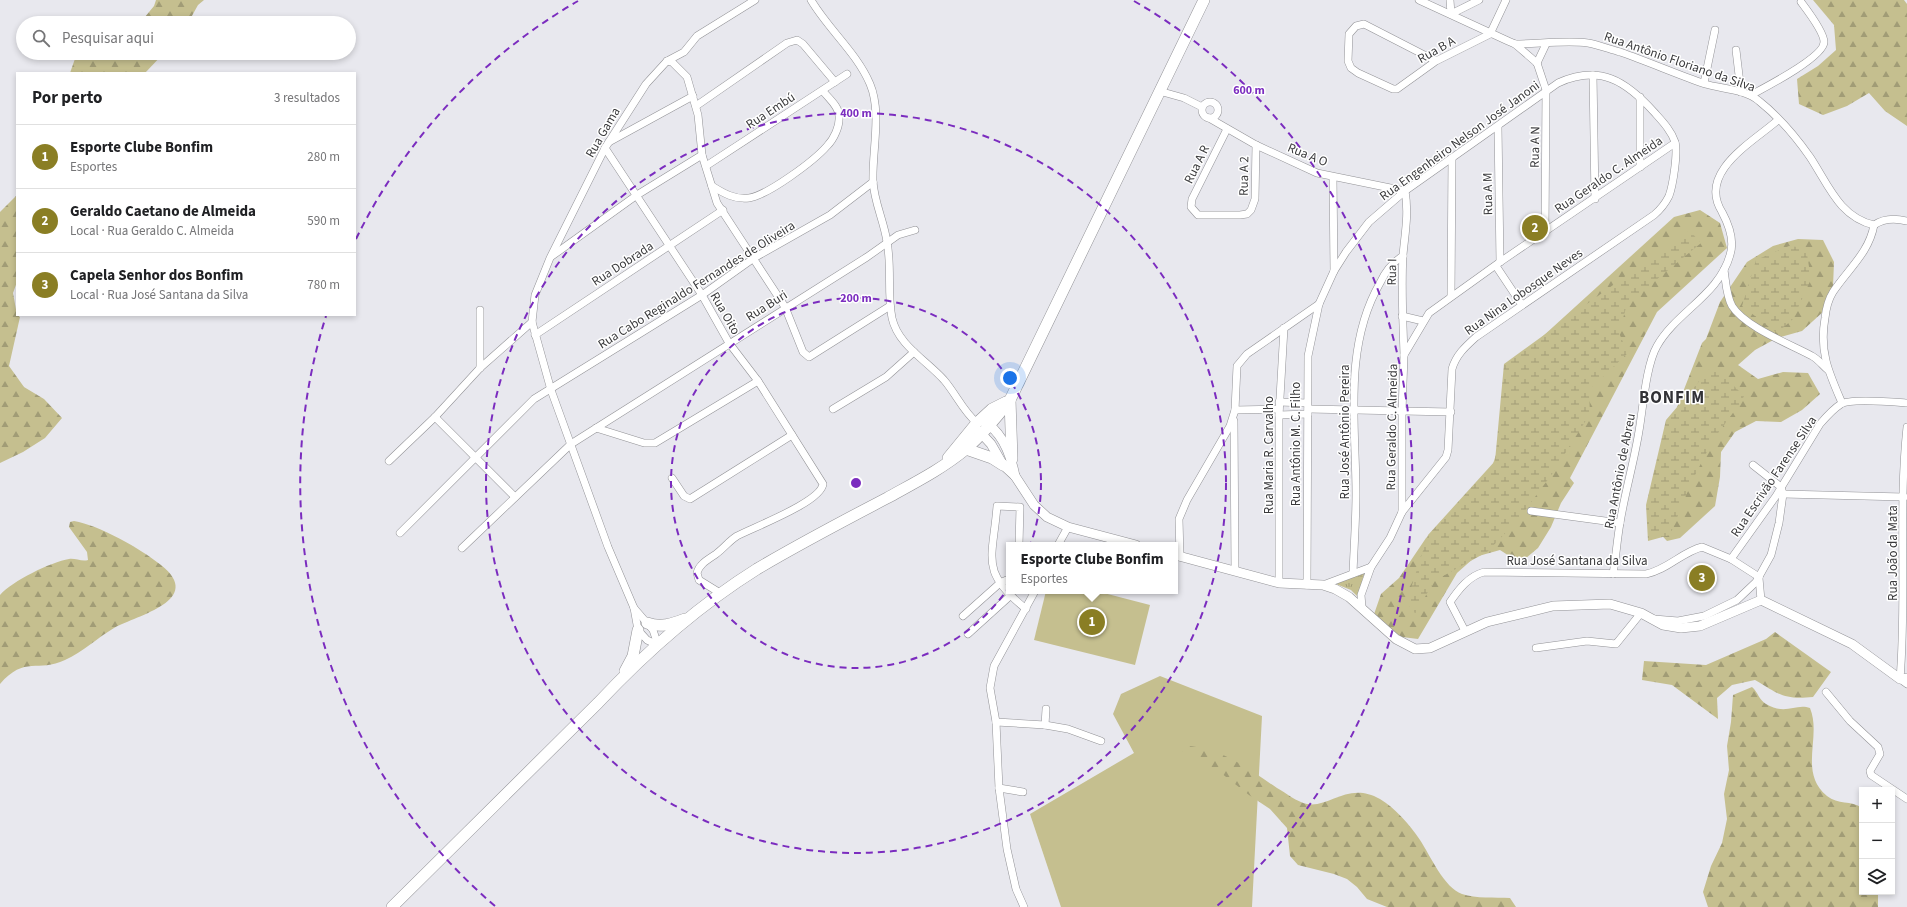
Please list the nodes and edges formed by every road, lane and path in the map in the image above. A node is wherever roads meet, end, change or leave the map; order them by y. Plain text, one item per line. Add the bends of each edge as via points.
1 (755, 0) edge
2 (811, 0) edge
3 (1204, 0) edge
4 (1420, 0) edge
5 (1450, 0) edge
6 (1478, 0) edge
7 (1506, 0) edge
8 (1802, 2) dead end
9 (1451, 14) junction
10 (1716, 30) dead end
11 (1490, 34) junction
12 (1515, 44) junction
13 (1546, 44) junction
14 (1736, 50) dead end
15 (1436, 60) junction
16 (667, 61) junction
17 (1537, 63) junction
18 (847, 74) dead end
19 (1593, 75) junction
20 (835, 82) junction
21 (1704, 83) junction
22 (1546, 90) junction
23 (823, 91) junction
24 (1159, 91) junction
25 (1741, 92) junction
26 (1751, 95) junction
27 (693, 96) junction
28 (1640, 96) junction
29 (696, 106) junction
30 (1202, 107) junction
31 (1217, 113) junction
32 (1208, 118) junction
33 (1778, 120) junction
34 (1498, 126) junction
35 (1224, 127) junction
36 (1675, 143) junction
37 (607, 145) junction
38 (1256, 145) junction
39 (702, 155) junction
40 (1452, 158) junction
41 (706, 166) junction
42 (1640, 167) junction
43 (1333, 177) junction
44 (873, 182) junction
45 (712, 186) junction
46 (1405, 191) junction
47 (637, 195) junction
48 (1595, 199) junction
49 (1252, 208) joint
50 (723, 210) junction
51 (1907, 221) edge
52 (1874, 225) junction
53 (915, 230) dead end
54 (1544, 232) junction
55 (888, 242) junction
56 (670, 246) junction
57 (1333, 250) junction
58 (1346, 252) junction
59 (1403, 256) junction
60 (550, 258) junction
61 (754, 258) junction
62 (1498, 264) junction
63 (1724, 270) junction
64 (1334, 271) junction
65 (702, 295) junction
66 (1451, 296) junction
67 (1319, 304) junction
68 (1522, 305) junction
69 (890, 306) junction
70 (785, 307) junction
71 (480, 310) dead end
72 (1402, 316) junction
73 (1423, 321) junction
74 (532, 322) junction
75 (1284, 328) junction
76 (535, 335) junction
77 (729, 343) junction
78 (1823, 349) junction
79 (914, 352) junction
80 (1404, 355) junction
81 (1813, 357) junction
82 (480, 368) junction
83 (1828, 370) junction
84 (758, 381) junction
85 (550, 390) junction
86 (1010, 400) junction
87 (1842, 403) junction
88 (1907, 403) edge
89 (833, 409) dead end
90 (1279, 409) junction
91 (1308, 409) junction
92 (1354, 410) junction
93 (1234, 412) junction
94 (1402, 412) junction
95 (1451, 412) junction
96 (435, 417) junction
97 (977, 423) junction
98 (1907, 427) edge
99 (596, 428) junction
100 (986, 430) junction
101 (792, 435) junction
102 (1907, 436) edge
103 (571, 444) junction
104 (966, 449) junction
105 (476, 457) junction
106 (389, 461) dead end
107 (1007, 462) junction
108 (944, 465) junction
109 (1753, 465) dead end
110 (672, 478) dead end
111 (1782, 491) junction
112 (515, 497) junction
113 (1904, 497) junction
114 (1531, 511) dead end
115 (1402, 512) junction
116 (1620, 523) junction
117 (1068, 527) junction
118 (400, 532) dead end
119 (1019, 542) edge
120 (1060, 542) edge
121 (1125, 542) edge
122 (462, 548) dead end
123 (1178, 556) edge
124 (1731, 559) junction
125 (1371, 567) junction
126 (1235, 571) junction
127 (1353, 573) junction
128 (1614, 574) junction
129 (1758, 577) junction
130 (1006, 580) edge
131 (1000, 583) junction
132 (1279, 583) junction
133 (1307, 585) junction
134 (1323, 586) junction
135 (1006, 591) edge
136 (720, 593) junction
137 (1034, 594) edge
138 (1010, 596) joint
139 (1761, 600) junction
140 (1362, 607) junction
141 (634, 608) junction
142 (1026, 609) junction
143 (1641, 613) junction
144 (693, 615) junction
145 (963, 616) dead end
146 (1653, 619) junction
147 (642, 627) junction
148 (1465, 631) junction
149 (968, 634) dead end
150 (658, 645) junction
151 (1536, 648) dead end
152 (622, 678) junction
153 (1905, 680) edge
154 (1826, 692) dead end
155 (1046, 709) dead end
156 (996, 722) junction
157 (1045, 725) junction
158 (1101, 742) dead end
159 (999, 788) junction
160 (1023, 792) dead end
161 (1907, 799) edge
162 (392, 907) edge
163 (1024, 907) edge

1 - 16 street, Rua Gama via 697,36 684,52
2 - 44 street via 870,84 876,105
3 - 24 highway
4 - 9 street, Rua Antônio Floriano da Silva
5 - 9 street
6 - 9 street
7 - 11 street
8 - 26 street via 1823,38 1823,46 1790,72
9 - 11 street, Rua Antônio Floriano da Silva
10 - 21 street
11 - 12 street, Rua Antônio Floriano da Silva
11 - 15 street, Rua B A
12 - 13 street, Rua Antônio Floriano da Silva
12 - 17 street
13 - 17 street
13 - 21 street, Rua Antônio Floriano da Silva via 1576,42 1597,45
14 - 25 street
15 - 15 street, Rua B A via 1397,89 1393,89 1351,68 1348,61 1349,34 1352,28 1360,24 1368,26
16 - 27 street via 672,62 687,77
16 - 37 street, Rua Gama via 646,84
17 - 22 street, Rua A N
18 - 20 street, Rua Embú
19 - 22 street, Rua Engenheiro Nelson José Janoni via 1572,77
19 - 28 street, Rua Engenheiro Nelson José Janoni via 1623,84
19 - 48 street
20 - 23 street, Rua Embú
20 - 29 street via 797,40
21 - 25 street, Rua Antônio Floriano da Silva
22 - 34 street, Rua Engenheiro Nelson José Janoni
22 - 54 street, Rua A N
23 - 41 street, Rua Embú
23 - 45 street via 840,115 839,124 828,146 814,160 775,186 749,198 727,195
24 - 30 street via 1184,98
24 - 86 highway
25 - 26 street, Rua Antônio Floriano da Silva
26 - 33 street, Rua Antônio Floriano da Silva
27 - 29 street
27 - 37 street
28 - 36 street, Rua Engenheiro Nelson José Janoni via 1667,127
28 - 42 street
29 - 39 street
30 - 31 street via 1207,102 1213,103 1217,107
30 - 32 street via 1203,114
31 - 32 street
31 - 35 street via 1217,120
32 - 35 street, Rua A O
33 - 52 street, Rua Antônio Floriano da Silva via 1805,150 1836,199 1862,222
33 - 63 street, Rua Antônio de Abreu via 1727,163 1714,187 1715,199 1731,232 1730,255
34 - 40 street, Rua Engenheiro Nelson José Janoni
34 - 62 street, Rua A M
35 - 38 street, Rua A O
35 - 49 street, Rua A R via 1192,199 1193,210 1201,215 1240,215 1247,214
36 - 42 street, Rua Geraldo C. Almeida
36 - 68 street, Rua Nina Lobosque Neves via 1676,152 1669,195 1661,209
37 - 47 street, Rua Oito
37 - 60 street, Rua Gama
38 - 43 street, Rua A O via 1317,173
38 - 49 street, Rua A 2 via 1255,199
39 - 41 street
39 - 47 street
40 - 46 street, Rua Engenheiro Nelson José Janoni
40 - 66 street
41 - 45 street
42 - 48 street, Rua Geraldo C. Almeida
43 - 46 street, Rua A O
43 - 57 street, Rua Engenheiro Nelson José Janoni
44 - 55 street via 879,215
44 - 61 street, Rua Cabo Reginaldo Fernandes de Oliveira via 830,215
45 - 50 street via 714,197
46 - 58 street, Rua Engenheiro Nelson José Janoni via 1369,222
46 - 59 street, Rua I via 1408,207
47 - 56 street, Rua Oito
47 - 60 street
48 - 54 street, Rua Geraldo C. Almeida
50 - 56 street, Rua Dobrada
50 - 61 street
51 - 52 street via 1890,218
52 - 78 street via 1869,242 1858,261 1830,298 1824,323
53 - 55 street, Rua Buri via 898,235
54 - 62 street, Rua Geraldo C. Almeida
55 - 69 street
55 - 70 street, Rua Buri
56 - 65 street, Rua Oito
56 - 76 street, Rua Dobrada
57 - 58 street
57 - 64 street, Rua Engenheiro Nelson José Janoni
58 - 64 street, Rua Engenheiro Nelson José Janoni
59 - 72 street, Rua I
59 - 92 street, Rua José Antônio Pereira via 1396,260 1384,276 1369,305 1357,351
60 - 74 street, Rua Gama via 535,294
61 - 65 street, Rua Cabo Reginaldo Fernandes de Oliveira
61 - 70 street
62 - 66 street, Rua Geraldo C. Almeida
62 - 68 street
63 - 81 street via 1729,299 1743,317 1784,344
63 - 116 street, Rua Antônio de Abreu via 1715,284 1663,336 1656,347 1651,361
64 - 67 street, Rua Engenheiro Nelson José Janoni
65 - 77 street, Rua Oito
65 - 85 street, Rua Cabo Reginaldo Fernandes de Oliveira
66 - 73 street, Rua Geraldo C. Almeida
67 - 75 street
67 - 91 street, Rua Antônio M. C. Filho via 1308,356
68 - 95 street, Rua Nina Lobosque Neves via 1476,338 1455,360 1452,369
69 - 70 street via 809,357 803,352
69 - 79 street via 896,330
70 - 77 street, Rua Buri
71 - 82 street
72 - 73 street
72 - 80 street, Rua I
73 - 80 street, Rua Geraldo C. Almeida
74 - 76 street, Rua Gama
74 - 82 street
75 - 90 street, Rua Maria R. Carvalho
75 - 93 street via 1241,360 1236,373
76 - 85 street, Rua Gama
77 - 84 street, Rua Oito
77 - 99 street, Rua Buri
78 - 81 street
78 - 83 street
79 - 89 street via 886,377
79 - 97 street via 944,380 968,416
80 - 94 street, Rua Geraldo C. Almeida
81 - 83 street
82 - 96 street
83 - 87 street
84 - 99 street via 655,443 644,443
84 - 101 street, Rua Oito
85 - 103 street, Rua Gama
85 - 105 street, Rua Cabo Reginaldo Fernandes de Oliveira via 534,399
86 - 97 highway via 992,410
86 - 100 highway
86 - 107 highway
87 - 88 street
87 - 111 street, Rua Escrivão Farense Silva via 1820,424
90 - 91 street
90 - 91 street
90 - 93 street
90 - 132 street, Rua Maria R. Carvalho
91 - 92 street
91 - 133 street, Rua Antônio M. C. Filho
92 - 94 street
92 - 127 street, Rua José Antônio Pereira via 1356,494
93 - 123 street via 1230,426 1187,500 1179,519
93 - 126 street
94 - 95 street
94 - 115 street, Rua Geraldo C. Almeida
95 - 115 street, Rua Nina Lobosque Neves via 1446,457
96 - 105 street
96 - 106 street
97 - 100 main road
97 - 108 highway
98 - 102 street, Rua João da Mata
99 - 103 street, Rua Buri
100 - 104 highway
100 - 107 main road via 996,451
101 - 110 street via 690,499 684,496
101 - 136 street, Rua Oito via 821,480 821,490 775,519 736,537 700,566 696,576
102 - 113 street, Rua João da Mata
103 - 112 street, Rua Buri
103 - 141 street, Rua Gama via 608,547
104 - 107 highway
104 - 108 highway
105 - 112 street
105 - 118 street, Rua Cabo Reginaldo Fernandes de Oliveira
107 - 117 main road via 1026,495 1041,512
108 - 136 highway via 792,549
109 - 111 street
111 - 113 street
111 - 124 street, Rua Escrivão Farense Silva
111 - 129 street via 1779,523 1771,555
112 - 122 street, Rua Buri
113 - 153 street, Rua João da Mata
114 - 116 street
115 - 125 street, Rua Nina Lobosque Neves via 1390,538
116 - 128 street, Rua Antônio de Abreu
117 - 120 street
117 - 121 main road
119 - 131 street via 1020,507 996,506 992,568
123 - 126 main road
124 - 128 street, Rua José Santana da Silva via 1702,547 1691,550 1652,573
124 - 129 street, Rua José Santana da Silva
125 - 127 street
125 - 140 street, Rua Nina Lobosque Neves via 1361,595
126 - 132 main road
127 - 134 street
128 - 148 street, Rua José Santana da Silva via 1475,574 1450,602
129 - 139 street
129 - 146 street via 1737,600 1704,616 1684,621
130 - 131 street
131 - 135 street
131 - 145 street
132 - 133 main road
133 - 134 main road
134 - 140 main road via 1349,597
136 - 144 highway
137 - 142 street
138 - 142 street
138 - 149 street
139 - 146 main road via 1691,628 1673,628
139 - 153 main road via 1852,644
140 - 148 main road via 1402,643 1415,649 1430,648
141 - 147 street
141 - 147 street
142 - 156 street via 994,666 990,688
143 - 146 main road
143 - 148 main road via 1610,604 1566,604 1487,622
143 - 151 street via 1616,644 1587,641
144 - 147 highway via 667,625
144 - 150 highway
147 - 150 street via 649,642
147 - 150 street via 654,632
147 - 152 highway via 633,656
150 - 152 highway
152 - 162 highway
154 - 161 street via 1850,721 1878,747 1880,754 1870,771 1871,775
155 - 157 street
156 - 157 street
156 - 159 street
157 - 158 street via 1068,729
159 - 160 street
159 - 163 street via 1011,872

